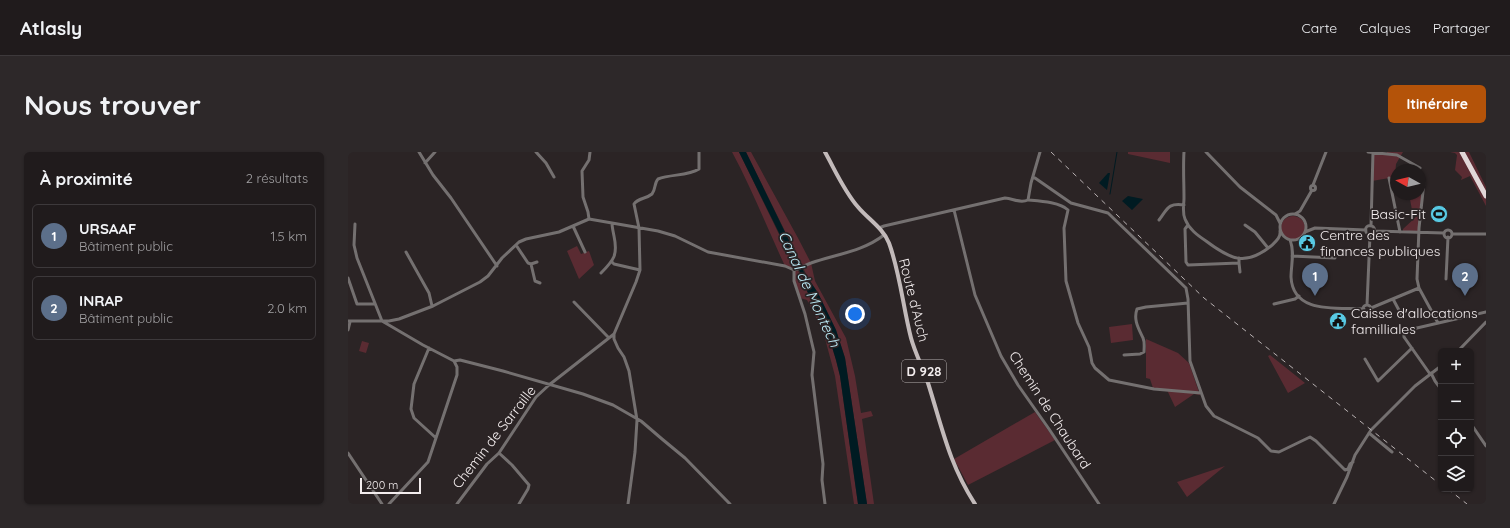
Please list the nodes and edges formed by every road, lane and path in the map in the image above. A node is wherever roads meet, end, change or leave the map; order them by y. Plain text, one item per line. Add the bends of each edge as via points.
1 (419, 152) edge
2 (435, 152) edge
3 (536, 152) edge
4 (590, 152) edge
5 (699, 152) edge
6 (825, 152) edge
7 (1040, 152) edge
8 (1184, 152) edge
9 (1206, 152) edge
10 (1326, 152) edge
11 (1368, 152) edge
12 (1463, 152) edge
13 (1373, 153) edge
14 (425, 163) junction
15 (1413, 164) edge
16 (554, 177) dead end
17 (1033, 178) junction
18 (1389, 178) dead end
19 (1486, 195) edge
20 (1028, 200) junction
21 (1422, 200) edge
22 (1184, 205) junction
23 (1302, 208) junction
24 (954, 210) junction
25 (1295, 214) junction
26 (1276, 215) junction
27 (1285, 217) junction
28 (1303, 218) junction
29 (588, 219) junction
30 (1158, 220) dead end
31 (612, 223) junction
32 (1280, 223) junction
33 (355, 224) dead end
34 (1188, 225) junction
35 (1245, 225) dead end
36 (1306, 225) junction
37 (573, 226) junction
38 (1371, 226) junction
39 (639, 228) junction
40 (879, 228) junction
41 (1314, 228) junction
42 (1366, 230) junction
43 (1375, 231) junction
44 (1280, 232) junction
45 (1306, 232) junction
46 (1400, 232) junction
47 (1418, 232) junction
48 (1444, 233) junction
49 (1452, 234) junction
50 (1486, 234) edge
51 (884, 235) junction
52 (1370, 235) junction
53 (1448, 237) junction
54 (1286, 238) junction
55 (1277, 240) junction
56 (1290, 240) junction
57 (1297, 240) junction
58 (516, 245) junction
59 (1268, 248) junction
60 (1292, 248) junction
61 (406, 252) dead end
62 (586, 252) dead end
63 (1292, 256) junction
64 (1239, 258) junction
65 (1335, 258) dead end
66 (537, 262) dead end
67 (612, 262) junction
68 (1239, 263) junction
69 (531, 264) junction
70 (496, 266) junction
71 (640, 270) junction
72 (795, 270) junction
73 (1240, 272) dead end
74 (601, 273) dead end
75 (348, 278) edge
76 (1446, 279) dead end
77 (540, 282) dead end
78 (1419, 288) junction
79 (1298, 296) junction
80 (1393, 299) junction
81 (574, 302) dead end
82 (1188, 303) junction
83 (375, 304) junction
84 (1274, 304) dead end
85 (432, 306) junction
86 (1369, 306) junction
87 (1364, 309) junction
88 (1486, 312) edge
89 (1404, 315) dead end
90 (382, 321) junction
91 (349, 322) edge
92 (1486, 322) edge
93 (1438, 323) junction
94 (348, 330) edge
95 (614, 334) junction
96 (609, 338) junction
97 (430, 348) junction
98 (1412, 348) junction
99 (1461, 348) edge
100 (1124, 355) dead end
101 (1365, 359) dead end
102 (454, 361) junction
103 (1438, 368) edge
104 (1431, 374) junction
105 (549, 385) junction
106 (1438, 386) edge
107 (1201, 393) junction
108 (637, 420) junction
109 (1474, 428) edge
110 (1369, 433) junction
111 (436, 438) junction
112 (1486, 446) edge
113 (1392, 452) dead end
114 (348, 453) edge
115 (499, 453) junction
116 (1353, 462) junction
117 (382, 504) edge
118 (389, 504) edge
119 (457, 504) edge
120 (519, 504) edge
121 (628, 504) edge
122 (730, 504) edge
123 (825, 504) edge
124 (975, 504) edge
125 (1099, 504) edge
126 (1334, 504) edge

1 - 14 street
2 - 14 street
3 - 16 street
4 - 29 street via 589,160 582,171 583,197
5 - 39 street, Chemin de Sarraille via 699,169 686,174 658,178 651,195 636,201 634,206
6 - 40 main road, D 928 via 852,199
7 - 17 street
8 - 22 street
9 - 26 street via 1240,188
10 - 23 street via 1314,185 1310,187 1312,190
11 - 13 street
12 - 19 highway
13 - 15 street via 1397,155
13 - 38 street
14 - 70 street
17 - 20 street
17 - 82 street via 1071,203 1108,213 1185,287
18 - 46 street
20 - 24 street via 1021,202 1005,198
20 - 107 street via 1061,206 1068,210 1064,228 1066,281 1092,363 1098,372 1109,380 1131,385
21 - 47 street
22 - 30 street via 1171,205
22 - 34 street via 1184,216
23 - 25 street
23 - 28 street
24 - 40 street
24 - 125 street, Chemin de Chaubard via 975,295 1001,356
25 - 27 street
25 - 28 street
26 - 27 street
26 - 32 street
27 - 32 street
28 - 36 street
29 - 31 street
29 - 37 street
31 - 39 street
31 - 67 street via 617,248
32 - 44 street
33 - 83 street via 354,245 357,258
34 - 64 street via 1224,254
34 - 68 street via 1188,265
35 - 59 street via 1255,232
36 - 41 street
36 - 45 street
37 - 58 street via 559,232 526,239
37 - 62 street
38 - 42 street
38 - 43 street
39 - 71 street, Chemin de Sarraille
39 - 72 street via 666,233 708,252
40 - 51 main road, D 928
41 - 42 street
41 - 45 street
42 - 52 street
43 - 46 street
43 - 52 street
44 - 54 street
44 - 55 street
45 - 57 street
46 - 47 street
47 - 48 street
47 - 78 street
48 - 49 street via 1450,230
48 - 53 street
49 - 50 street
49 - 53 street
51 - 72 street via 856,251 810,263
51 - 124 main road, Route d'Auch / D 928 via 894,263 911,340 928,380 947,448
52 - 86 street
53 - 76 street
54 - 55 street
54 - 56 street
55 - 59 street
56 - 57 street
56 - 60 street
57 - 60 street
58 - 69 street
58 - 70 street
59 - 64 street via 1254,256
60 - 63 street
61 - 85 street via 429,293
63 - 65 street
63 - 79 street via 1292,284
64 - 68 street
66 - 69 street
67 - 71 street
67 - 74 street
68 - 73 street
69 - 77 street via 534,280
70 - 85 street via 480,282
71 - 95 street, Chemin de Sarraille
72 - 123 street via 794,281 814,352 812,375 823,464
75 - 83 street via 357,304
78 - 80 street
78 - 93 street
79 - 84 street
79 - 87 street via 1307,303 1319,307
80 - 86 street
80 - 89 street
81 - 96 street
82 - 100 street via 1137,309 1137,325 1144,340 1144,352
82 - 107 street via 1190,361
83 - 90 street
85 - 90 street via 399,319
86 - 87 street via 1365,306
86 - 87 street via 1371,311 1368,313 1364,312
88 - 93 street
90 - 91 street
90 - 97 street
91 - 94 street
92 - 99 street
93 - 98 street via 1405,330 1403,334
95 - 96 street, Chemin de Sarraille
95 - 108 street via 629,371
96 - 105 street, Chemin de Sarraille
97 - 102 street
97 - 111 street via 414,384 410,409 414,418
98 - 101 street via 1378,381
98 - 104 street
102 - 105 street via 460,360
102 - 111 street via 457,375
103 - 104 street
104 - 106 street
104 - 110 street via 1404,396
105 - 108 street via 613,405
105 - 115 street, Chemin de Sarraille via 530,406
107 - 116 street via 1206,406 1214,416 1258,438 1271,451 1279,452 1310,437 1345,470
108 - 121 street
108 - 122 street via 685,458
109 - 112 street
110 - 113 street
110 - 116 street
111 - 118 street via 426,466
114 - 117 street
115 - 119 street, Chemin de Sarraille
115 - 120 street via 529,485
116 - 126 street

